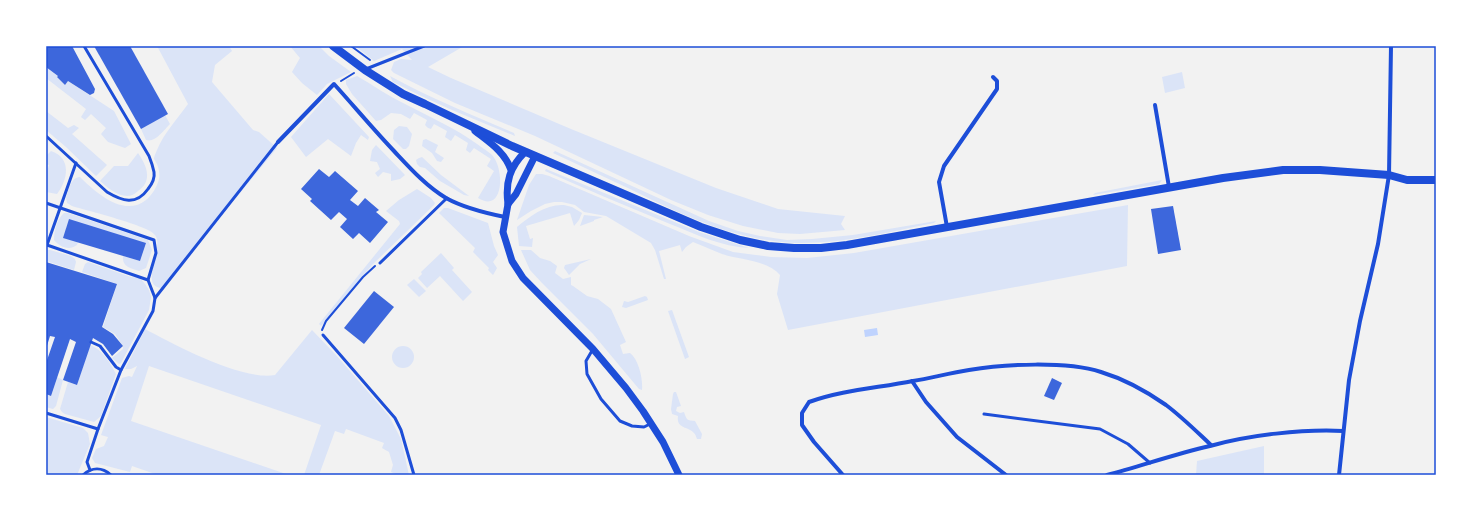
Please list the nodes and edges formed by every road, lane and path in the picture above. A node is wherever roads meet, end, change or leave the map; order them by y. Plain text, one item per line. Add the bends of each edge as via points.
1 (84, 46) edge
2 (333, 46) edge
3 (351, 46) edge
4 (424, 46) edge
5 (1391, 46) edge
6 (378, 65) junction
7 (360, 71) junction
8 (993, 77) dead end
9 (334, 84) junction
10 (1155, 105) dead end
11 (469, 126) junction
12 (46, 136) edge
13 (278, 142) joint
14 (525, 152) junction
15 (535, 156) junction
16 (76, 163) junction
17 (511, 170) junction
18 (1389, 175) junction
19 (1436, 180) edge
20 (1169, 188) junction
21 (447, 198) junction
22 (46, 203) edge
23 (508, 204) junction
24 (59, 207) junction
25 (505, 216) junction
26 (947, 227) junction
27 (380, 263) joint
28 (148, 280) junction
29 (155, 298) junction
30 (323, 335) joint
31 (92, 342) dead end
32 (593, 349) junction
33 (121, 370) junction
34 (912, 381) junction
35 (46, 413) edge
36 (984, 414) dead end
37 (651, 424) junction
38 (98, 429) junction
39 (1343, 431) junction
40 (1211, 446) junction
41 (1150, 463) junction
42 (90, 470) junction
43 (83, 475) edge
44 (111, 475) edge
45 (414, 475) edge
46 (679, 475) edge
47 (843, 475) edge
48 (1006, 475) edge
49 (1107, 475) edge
50 (1339, 475) edge

1 - 16 lane via 149,156 154,172 153,179 139,198 124,200 107,192
2 - 7 main road
3 - 6 path
4 - 6 lane
5 - 18 street
6 - 7 lane
7 - 9 path
7 - 11 main road
8 - 26 street via 997,81 997,89 944,166 939,182
9 - 13 street
9 - 21 street via 408,166
10 - 20 street
11 - 14 main road
11 - 17 street via 496,147 505,157
12 - 16 lane
13 - 29 lane
14 - 15 main road
14 - 17 street
15 - 23 street via 516,194
15 - 26 main road via 701,227 768,246 834,247
16 - 24 lane
17 - 23 street via 506,191
18 - 19 main road via 1407,180
18 - 20 main road via 1283,170
18 - 39 street via 1378,244 1349,380
20 - 26 main road
21 - 25 street via 481,211
21 - 27 lane
22 - 24 lane
23 - 25 street
24 - 28 lane via 154,240 156,254
24 - 28 lane via 47,244
25 - 32 street via 504,237 516,269
27 - 30 path via 363,277 326,321 322,330
28 - 29 lane
29 - 33 lane via 153,312
30 - 45 lane via 395,418
31 - 33 lane via 100,346
32 - 37 street via 626,388
32 - 37 lane via 586,361 587,374 601,399 620,421 632,426 644,427
33 - 38 lane
34 - 40 street via 1015,365 1064,366 1100,372 1128,382 1152,396 1182,418
34 - 47 street via 836,394 809,402 802,413 802,425
34 - 48 street via 926,402 957,436
35 - 38 lane
36 - 41 lane via 1100,429 1128,444
37 - 46 street
38 - 42 lane via 87,462
39 - 40 street via 1320,430 1269,435
39 - 50 street
40 - 41 street
41 - 49 street
42 - 43 lane
42 - 44 lane via 101,469

